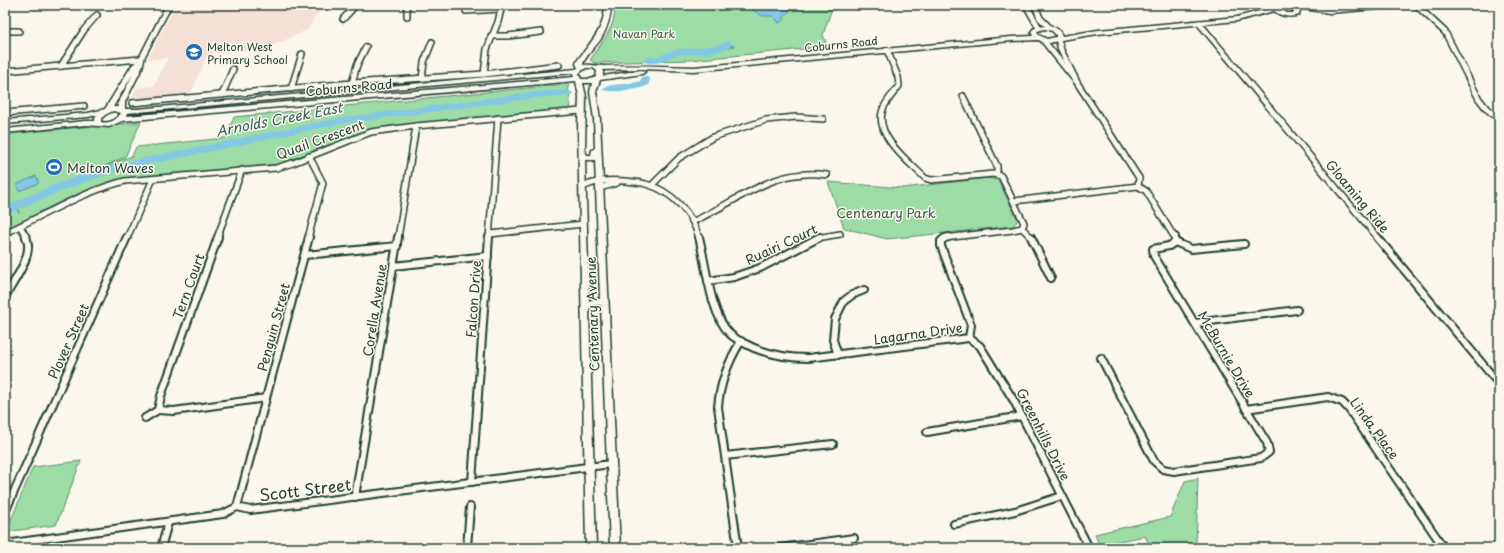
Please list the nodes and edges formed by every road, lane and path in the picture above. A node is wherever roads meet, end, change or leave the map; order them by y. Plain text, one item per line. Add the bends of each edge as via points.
1 (169, 5) edge
2 (356, 5) edge
3 (407, 5) edge
4 (608, 5) edge
5 (1026, 5) edge
6 (1035, 5) edge
7 (1288, 5) edge
8 (1402, 5) edge
9 (1416, 5) edge
10 (1278, 6) edge
11 (501, 7) edge
12 (1316, 9) junction
13 (466, 11) dead end
14 (1297, 14) junction
15 (97, 15) dead end
16 (407, 16) dead end
17 (1289, 16) junction
18 (1247, 17) junction
19 (343, 20) dead end
20 (1199, 23) junction
21 (1052, 28) junction
22 (1037, 29) junction
23 (5, 31) edge
24 (19, 31) dead end
25 (541, 32) dead end
26 (1098, 32) junction
27 (491, 36) junction
28 (1011, 39) junction
29 (1041, 39) junction
30 (1058, 39) junction
31 (432, 42) dead end
32 (366, 47) dead end
33 (887, 50) junction
34 (302, 54) dead end
35 (586, 54) junction
36 (140, 60) junction
37 (559, 65) dead end
38 (61, 66) junction
39 (591, 66) junction
40 (598, 68) junction
41 (234, 69) dead end
42 (673, 69) junction
43 (579, 70) junction
44 (5, 71) edge
45 (422, 79) junction
46 (597, 79) junction
47 (484, 80) junction
48 (579, 80) junction
49 (1076, 81) junction
50 (352, 83) junction
51 (291, 89) junction
52 (222, 95) junction
53 (963, 96) dead end
54 (132, 103) dead end
55 (84, 106) dead end
56 (123, 110) junction
57 (107, 111) junction
58 (581, 111) junction
59 (5, 113) edge
60 (498, 118) junction
61 (121, 119) junction
62 (823, 119) dead end
63 (1499, 119) edge
64 (5, 122) edge
65 (100, 124) junction
66 (416, 126) junction
67 (5, 131) edge
68 (597, 131) junction
69 (582, 152) junction
70 (309, 156) junction
71 (242, 170) junction
72 (997, 174) junction
73 (827, 175) dead end
74 (153, 179) junction
75 (599, 184) junction
76 (652, 185) junction
77 (1138, 186) junction
78 (583, 187) junction
79 (1014, 201) junction
80 (694, 221) junction
81 (583, 224) junction
82 (20, 226) junction
83 (1022, 228) junction
84 (5, 233) edge
85 (490, 234) junction
86 (840, 234) dead end
87 (1175, 242) junction
88 (1244, 244) dead end
89 (397, 246) junction
90 (305, 254) junction
91 (488, 256) junction
92 (393, 266) junction
93 (1051, 278) dead end
94 (708, 281) junction
95 (864, 290) dead end
96 (5, 297) edge
97 (604, 304) junction
98 (585, 308) junction
99 (1297, 310) dead end
100 (1194, 323) junction
101 (969, 338) junction
102 (741, 341) junction
103 (838, 355) junction
104 (1101, 358) dead end
105 (1499, 384) edge
106 (266, 398) junction
107 (1246, 409) junction
108 (158, 410) junction
109 (1022, 416) junction
110 (145, 418) dead end
111 (927, 432) dead end
112 (833, 444) dead end
113 (725, 456) junction
114 (611, 464) junction
115 (589, 467) junction
116 (472, 482) junction
117 (1062, 496) junction
118 (355, 497) junction
119 (237, 507) junction
120 (470, 507) dead end
121 (5, 512) edge
122 (168, 523) junction
123 (954, 524) dead end
124 (854, 538) dead end
125 (5, 544) edge
126 (161, 548) edge
127 (467, 548) edge
128 (591, 548) edge
129 (615, 548) edge
130 (738, 548) edge
131 (780, 548) edge
132 (1089, 548) edge
133 (1444, 548) edge

1 - 36 street
2 - 19 street
3 - 16 street
4 - 35 street via 602,31
5 - 22 street via 1037,22
6 - 21 street via 1040,18
7 - 12 street
7 - 14 street via 1297,10
8 - 12 street via 1341,11
9 - 63 street via 1445,32 1479,99
10 - 17 street via 1282,13
10 - 18 street
11 - 13 street
11 - 27 street
12 - 14 street
14 - 17 street
15 - 38 street
17 - 18 street
18 - 20 street
20 - 26 street
20 - 105 street, Gloaming Ride
21 - 22 street
21 - 26 street
21 - 30 street via 1060,34
22 - 28 street, Coburns Road
22 - 29 street via 1035,34
23 - 24 street
25 - 27 street
26 - 30 street
27 - 47 street
28 - 29 street, Coburns Road
28 - 33 street, Coburns Road
29 - 30 street, Coburns Road
29 - 49 street
30 - 49 street via 1060,49
31 - 45 street via 424,62
32 - 50 street
33 - 42 street, Coburns Road via 709,68
33 - 72 street via 899,86 883,109 881,121 886,136 894,147 925,178 931,180
34 - 51 street
35 - 39 street
35 - 43 street via 580,61
36 - 38 street
36 - 56 street via 139,68 122,102
36 - 57 street
37 - 47 street, Coburns Road
38 - 44 street
39 - 40 street
39 - 43 street
40 - 42 street, Coburns Road
40 - 46 street via 601,73
41 - 52 street
42 - 46 street, Coburns Road
43 - 47 street, Coburns Road
43 - 48 street via 576,75
45 - 47 street, Coburns Road
45 - 50 street, Coburns Road
46 - 48 street via 588,82
46 - 68 street, Centenary Avenue via 593,92
47 - 48 street, Coburns Road
47 - 56 street, Coburns Road via 137,111
47 - 61 street, Coburns Road
48 - 58 street, Centenary Avenue via 583,92
49 - 77 street via 1139,178
50 - 51 street, Coburns Road
51 - 52 street, Coburns Road
52 - 54 street, Coburns Road
53 - 72 street via 997,166
55 - 59 street
56 - 57 street, Coburns Road
56 - 61 street
57 - 64 street
57 - 65 street via 98,118
58 - 60 street, Quail Crescent
58 - 69 street, Centenary Avenue
60 - 66 street, Quail Crescent
60 - 85 street, Falcon Drive
61 - 65 street, Coburns Road
62 - 76 street via 796,117 766,120 713,137 679,158
65 - 67 street via 86,123
66 - 70 street, Quail Crescent via 371,132
66 - 89 street, Corella Avenue
68 - 69 street via 594,158 584,157
68 - 75 street, Centenary Avenue
69 - 78 street, Centenary Avenue
70 - 71 street, Quail Crescent via 276,168
70 - 90 street, Penguin Street via 323,183
71 - 74 street, Quail Crescent
71 - 108 street, Tern Court
72 - 79 street via 1003,178
73 - 80 street via 814,172 799,173 777,179
74 - 82 street, Quail Crescent via 111,184
74 - 121 street, Plover Street
75 - 76 street, Lagarna Drive via 622,181
75 - 78 street, Lagarna Drive
75 - 97 street, Centenary Avenue
76 - 80 street, Lagarna Drive via 673,197
77 - 79 street
77 - 87 street via 1146,191 1175,237
78 - 81 street, Centenary Avenue
79 - 83 street via 1024,223
80 - 94 street, Lagarna Drive
81 - 85 street
81 - 98 street, Centenary Avenue
82 - 84 street, Quail Crescent
82 - 96 street via 29,244 27,256
83 - 93 street via 1032,238
83 - 101 street, Lagarna Drive via 945,238 941,241 971,325
85 - 91 street, Falcon Drive
86 - 94 street, Ruairi Court via 826,234 808,241 775,261 751,271
87 - 88 street via 1191,249
87 - 100 street, McBurnie Drive via 1169,246 1152,249
89 - 90 street
89 - 92 street, Corella Avenue
90 - 106 street, Penguin Street
91 - 92 street
91 - 116 street, Falcon Drive
92 - 118 street, Corella Avenue
94 - 102 street, Lagarna Drive via 712,302 720,317 729,333
95 - 103 street via 852,294 844,301 835,318 832,340
97 - 98 street via 599,301
97 - 114 street, Centenary Avenue
98 - 115 street, Centenary Avenue
99 - 100 street
100 - 107 street, McBurnie Drive
101 - 103 street, Lagarna Drive
101 - 109 street, Greenhills Drive via 980,346
102 - 103 street, Lagarna Drive via 765,353 784,357
102 - 113 street via 728,362 718,388
104 - 107 street, McBurnie Drive via 1154,461 1164,469 1174,471 1261,458 1269,452 1267,443
106 - 108 street via 174,411
106 - 119 street, Penguin Street
107 - 133 street, Linda Place via 1328,397 1342,402
108 - 110 street
109 - 111 street
109 - 117 street, Greenhills Drive
112 - 113 street
113 - 130 street
114 - 115 street, Scott Street
114 - 129 street, Centenary Avenue
115 - 116 street, Scott Street
115 - 128 street, Centenary Avenue
116 - 118 street, Scott Street
117 - 123 street via 1016,511
117 - 132 street, Greenhills Drive
118 - 119 street, Scott Street via 250,510
119 - 122 street, Scott Street via 223,514
120 - 127 street
122 - 125 street, Scott Street
122 - 126 street
124 - 131 street

